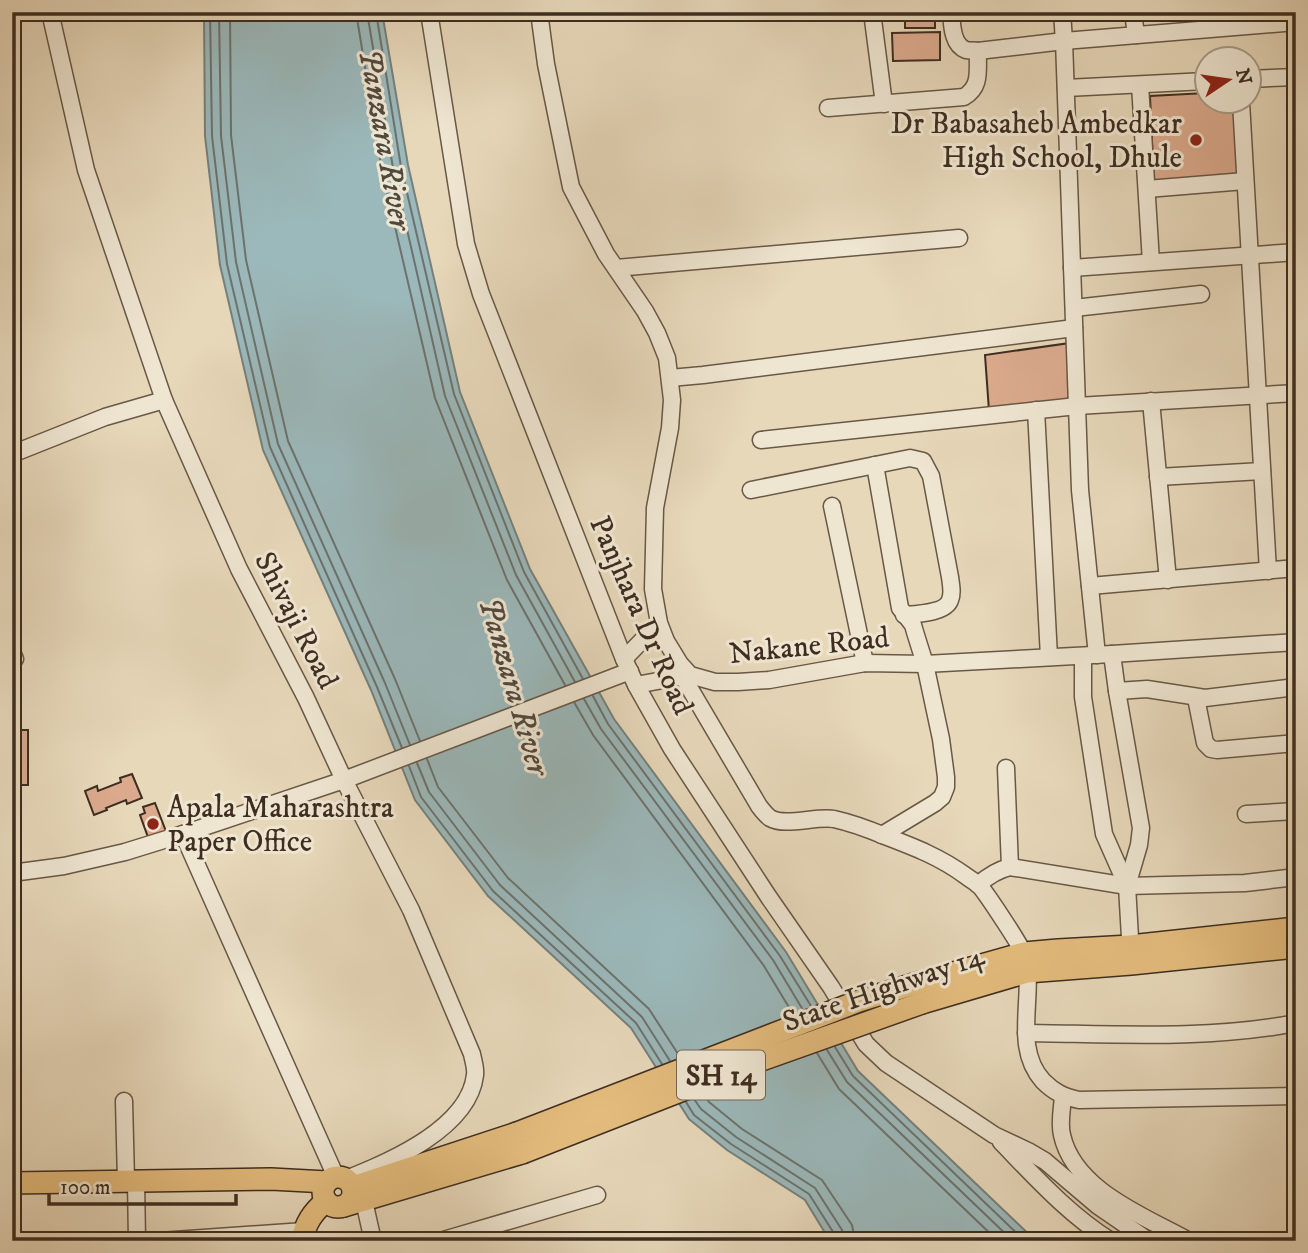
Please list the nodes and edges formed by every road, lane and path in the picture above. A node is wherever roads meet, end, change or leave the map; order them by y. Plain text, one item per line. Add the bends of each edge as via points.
1 (50, 12) edge
2 (429, 12) edge
3 (539, 12) edge
4 (872, 12) edge
5 (951, 12) edge
6 (1062, 12) edge
7 (1133, 12) edge
8 (1235, 19) edge
9 (1296, 22) edge
10 (1136, 35) junction
11 (1065, 41) junction
12 (978, 51) junction
13 (1296, 77) edge
14 (1262, 78) edge
15 (1192, 82) edge
16 (1140, 85) junction
17 (1066, 88) junction
18 (884, 104) junction
19 (828, 108) dead end
20 (1242, 116) edge
21 (1245, 181) junction
22 (1147, 189) junction
23 (959, 238) dead end
24 (1296, 252) edge
25 (1250, 256) junction
26 (1151, 262) junction
27 (616, 268) junction
28 (1072, 268) junction
29 (1201, 294) dead end
30 (1074, 308) junction
31 (1074, 328) junction
32 (670, 378) junction
33 (1296, 393) edge
34 (1258, 395) junction
35 (164, 400) junction
36 (1151, 401) junction
37 (1077, 406) junction
38 (1036, 410) junction
39 (761, 440) dead end
40 (12, 454) edge
41 (875, 465) junction
42 (1262, 471) junction
43 (1158, 477) junction
44 (751, 490) dead end
45 (832, 506) dead end
46 (1296, 568) edge
47 (1268, 571) junction
48 (1168, 580) junction
49 (1090, 586) junction
50 (904, 615) junction
51 (659, 623) junction
52 (1296, 642) edge
53 (1098, 655) junction
54 (1049, 657) junction
55 (865, 663) junction
56 (925, 664) junction
57 (630, 672) junction
58 (686, 676) junction
59 (1296, 687) edge
60 (1117, 691) junction
61 (1196, 698) junction
62 (1296, 743) edge
63 (1006, 768) dead end
64 (344, 780) junction
65 (1296, 811) edge
66 (1246, 814) dead end
67 (183, 834) junction
68 (882, 835) junction
69 (1010, 867) junction
70 (12, 873) edge
71 (1296, 877) edge
72 (978, 885) junction
73 (1126, 886) junction
74 (1296, 928) edge
75 (1296, 947) edge
76 (1130, 955) junction
77 (1026, 963) junction
78 (1296, 1023) edge
79 (1026, 1033) junction
80 (1296, 1096) edge
81 (1063, 1097) junction
82 (124, 1101) dead end
83 (994, 1135) junction
84 (131, 1181) junction
85 (12, 1183) edge
86 (342, 1190) junction
87 (597, 1195) dead end
88 (1113, 1208) junction
89 (1095, 1231) junction
90 (303, 1236) edge
91 (138, 1241) edge
92 (160, 1241) edge
93 (373, 1241) edge
94 (440, 1241) edge
95 (1111, 1241) edge
96 (1149, 1241) edge
97 (1189, 1241) edge

1 - 35 street, Shivaji Road via 86,170
2 - 57 street, Panjhara Dr Road via 466,244 481,294
3 - 27 street, Nakane Road via 571,187
4 - 18 street
5 - 12 street via 959,45
6 - 11 street
7 - 10 street
8 - 9 street
8 - 10 street
10 - 11 street
11 - 12 street
11 - 17 street
12 - 18 street via 973,92 964,97
13 - 14 street
15 - 16 street
16 - 17 street
16 - 22 street
17 - 28 street
18 - 19 street
20 - 21 street
21 - 22 street
21 - 25 street
22 - 26 street
23 - 27 street
24 - 25 street
25 - 26 street
25 - 34 street
26 - 28 street
27 - 32 street, Nakane Road via 657,333
28 - 30 street
29 - 30 street
30 - 31 street
31 - 32 street
31 - 37 street
32 - 51 street, Nakane Road via 670,428 655,508 653,589
33 - 34 street
34 - 36 street
34 - 42 street
35 - 40 street via 104,416
35 - 64 street, Shivaji Road via 239,569
36 - 37 street
36 - 43 street
37 - 38 street
37 - 49 street
38 - 39 street
38 - 54 street
41 - 44 street
41 - 50 street
41 - 50 street via 918,458 931,476 951,599 942,608
42 - 43 street
42 - 47 street
43 - 48 street
45 - 55 street
46 - 47 street
47 - 48 street
48 - 49 street
49 - 53 street
50 - 56 street
51 - 57 street
51 - 58 street, Nakane Road
52 - 53 street, Nakane Road
53 - 54 street, Nakane Road
53 - 60 street
53 - 73 street via 1083,697 1104,834
54 - 56 street, Nakane Road
55 - 56 street, Nakane Road
55 - 58 street, Nakane Road via 769,680 715,682
56 - 68 street via 946,787 935,803
57 - 58 street
57 - 64 street
57 - 83 street, Panjhara Dr Road via 672,749 866,1044 886,1063
58 - 68 street via 770,818 830,818
59 - 61 street
60 - 61 street via 1163,690
60 - 73 street via 1141,828
61 - 62 street via 1205,743 1211,749
63 - 69 street
64 - 67 street
64 - 86 street, Shivaji Road via 411,910 476,1073 469,1095 450,1122
65 - 66 street
67 - 70 street via 64,866
67 - 86 street
68 - 72 street via 929,853
69 - 72 street
69 - 73 street
71 - 73 street
72 - 77 street
73 - 76 street
74 - 76 main road, State Highway 14 / SH 14
75 - 76 main road, State Highway 14 / SH 14
76 - 77 main road, State Highway 14 / SH 14
77 - 79 street
77 - 86 main road, State Highway 14 / SH 14, bridge via 918,993 742,1067 520,1143
78 - 79 street via 1245,1032
79 - 81 street via 1035,1072
80 - 81 street
81 - 88 street via 1061,1133 1072,1159
82 - 84 street
83 - 88 street, Panjhara Dr Road via 1045,1161 1072,1185
83 - 89 street, Panjhara Dr Road
84 - 85 main road, State Highway 14
84 - 86 main road, State Highway 14 via 271,1179
84 - 91 street
86 - 90 main road via 314,1211
86 - 93 street
87 - 94 street
88 - 89 street
88 - 96 street, Panjhara Dr Road
88 - 97 street
89 - 95 street, Panjhara Dr Road
90 - 92 street

